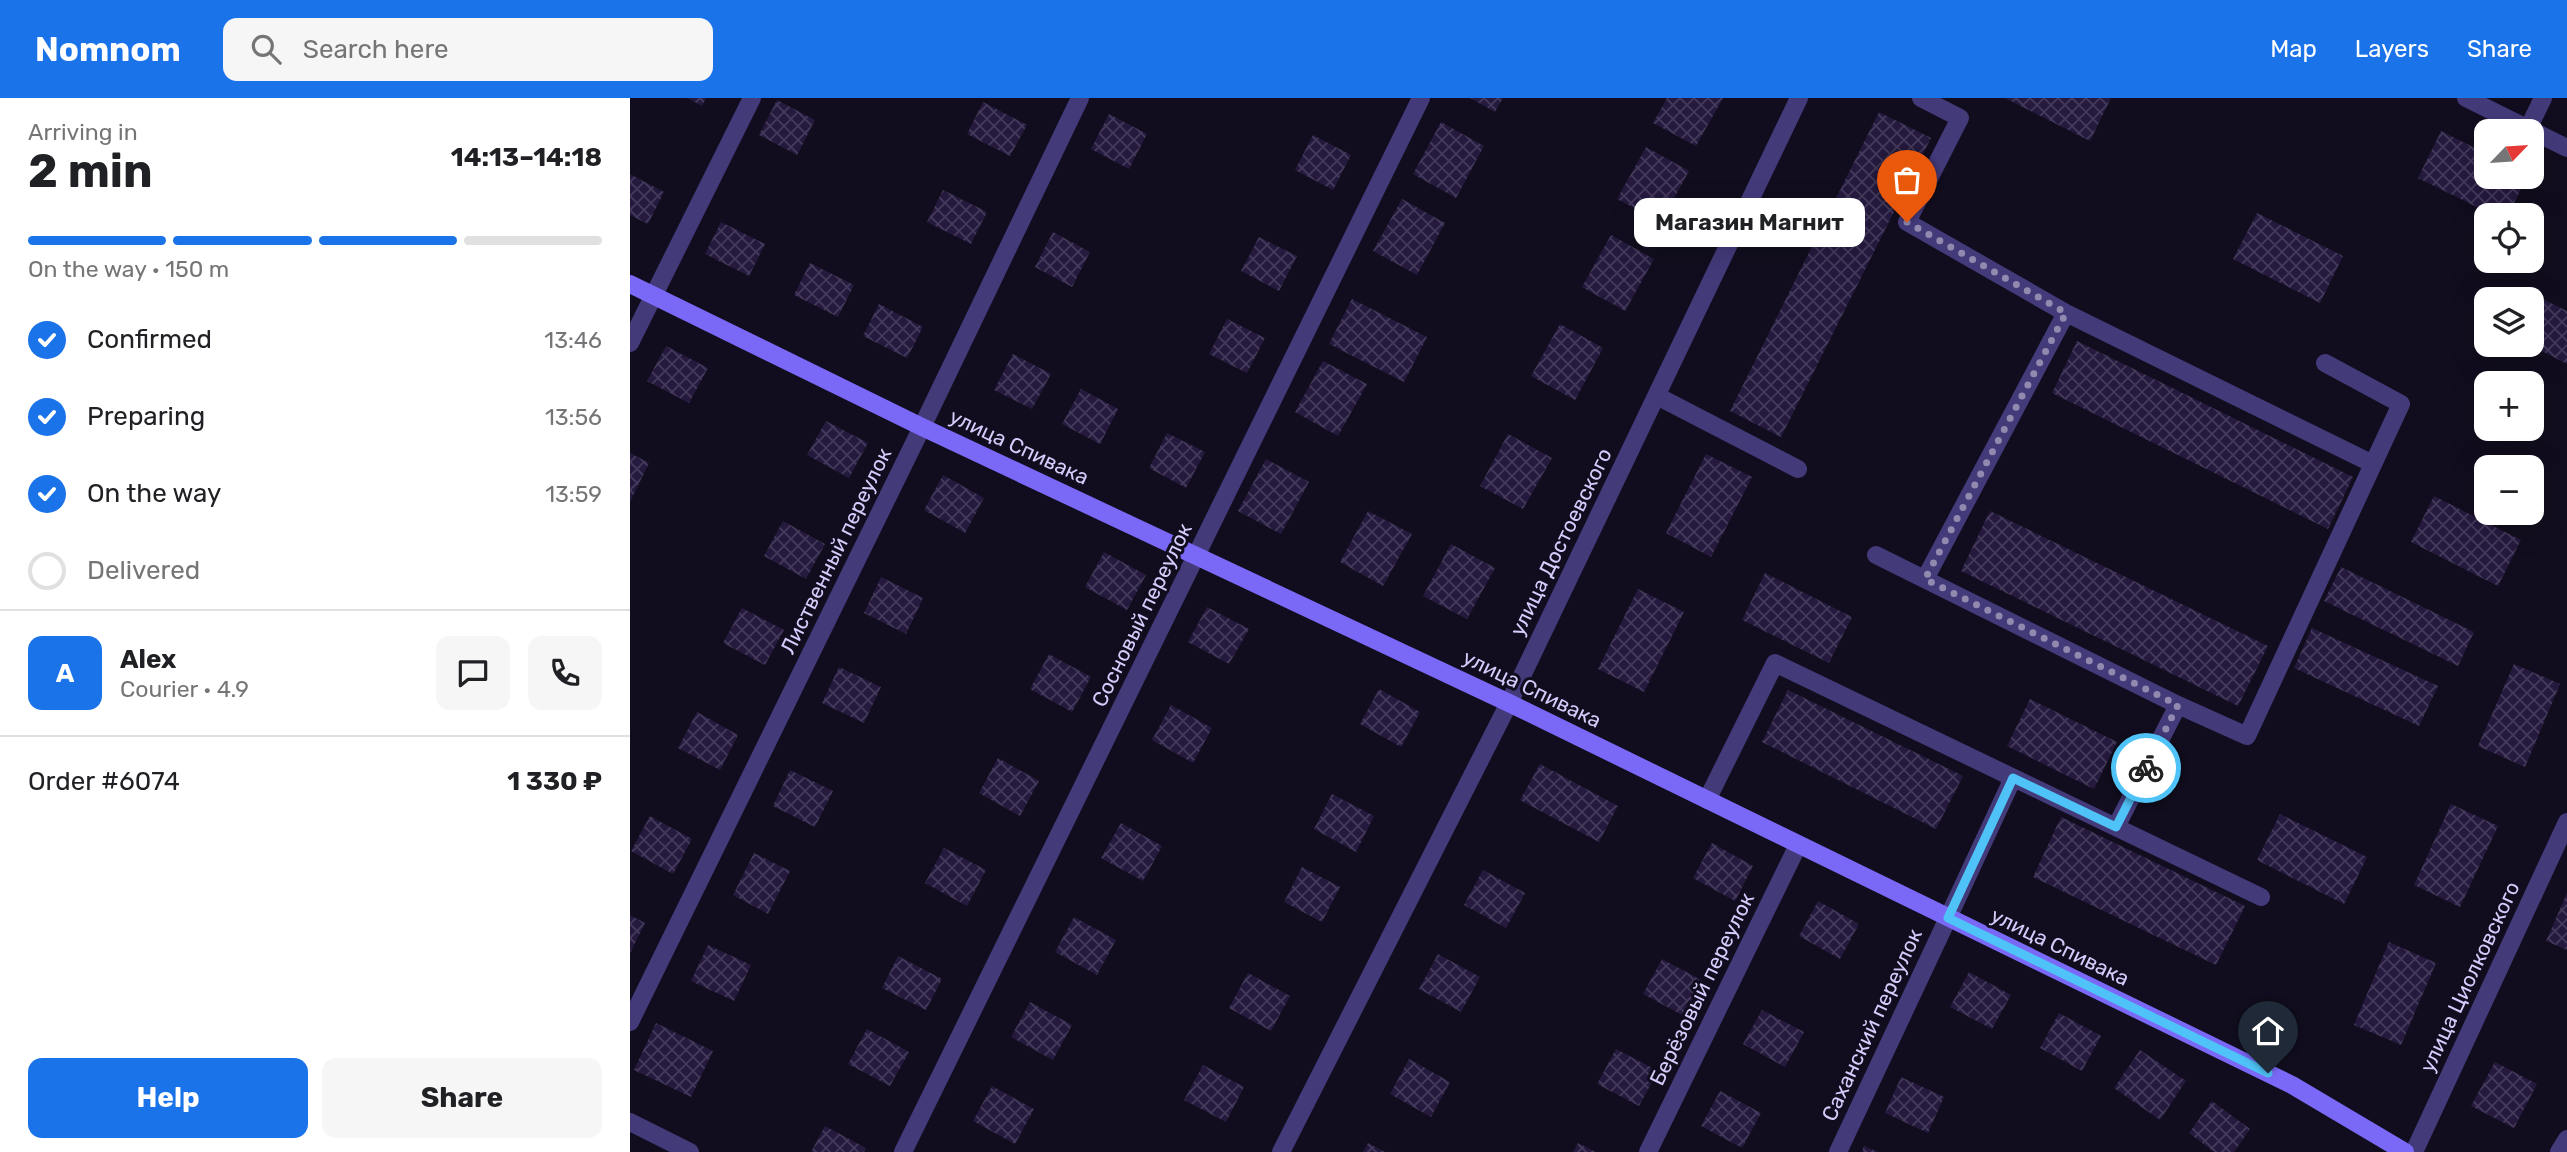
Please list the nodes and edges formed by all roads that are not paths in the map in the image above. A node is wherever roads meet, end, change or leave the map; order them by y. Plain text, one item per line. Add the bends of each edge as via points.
1 (752, 98) edge
2 (1080, 98) edge
3 (1421, 98) edge
4 (1799, 98) edge
5 (1921, 98) edge
6 (2466, 98) edge
7 (2543, 98) edge
8 (2508, 119) edge
9 (2533, 119) edge
10 (2544, 137) edge
11 (2567, 148) edge
12 (630, 284) edge
13 (654, 295) junction
14 (2066, 313) junction
15 (630, 343) edge
16 (2325, 363) dead end
17 (1657, 396) junction
18 (922, 427) junction
19 (2373, 464) junction
20 (1798, 469) dead end
21 (1197, 555) junction
22 (1876, 555) dead end
23 (1925, 579) junction
24 (1509, 703) junction
25 (2178, 705) junction
26 (2013, 778) junction
27 (1707, 800) junction
28 (2567, 822) edge
29 (2116, 827) junction
30 (1798, 845) junction
31 (2261, 897) dead end
32 (1948, 918) junction
33 (630, 1022) edge
34 (630, 1122) edge
35 (2567, 1139) edge
36 (690, 1152) edge
37 (903, 1152) edge
38 (1281, 1152) edge
39 (1648, 1152) edge
40 (1838, 1152) edge
41 (2405, 1152) edge
42 (2414, 1152) edge
43 (2559, 1152) edge

1 - 13 street
2 - 18 street, Лиственный переулок
3 - 21 street, Сосновый переулок
4 - 17 street, улица Достоевского
5 - 14 street via 1960,118 1907,222
6 - 8 street
7 - 9 street
10 - 11 street
12 - 13 street, улица Спивака
13 - 15 street
13 - 18 street, улица Спивака
14 - 19 street
14 - 23 street
16 - 19 street via 2401,404
17 - 20 street
17 - 24 street, улица Достоевского
18 - 21 street, улица Спивака
18 - 33 street, Лиственный переулок
19 - 25 street via 2247,736
21 - 24 street, улица Спивака
21 - 37 street, Сосновый переулок
22 - 23 street
23 - 25 street
24 - 27 street, улица Спивака
24 - 38 street, улица Достоевского
25 - 29 street
26 - 27 street via 1775,663
26 - 29 street
26 - 32 street, Саханский переулок
27 - 30 street, улица Спивака
28 - 42 street, улица Циолковского
29 - 31 street
30 - 32 street, улица Спивака
30 - 39 street, Берёзовый переулок
32 - 40 street, Саханский переулок
32 - 41 street, улица Спивака via 2292,1085
34 - 36 street
35 - 43 street

